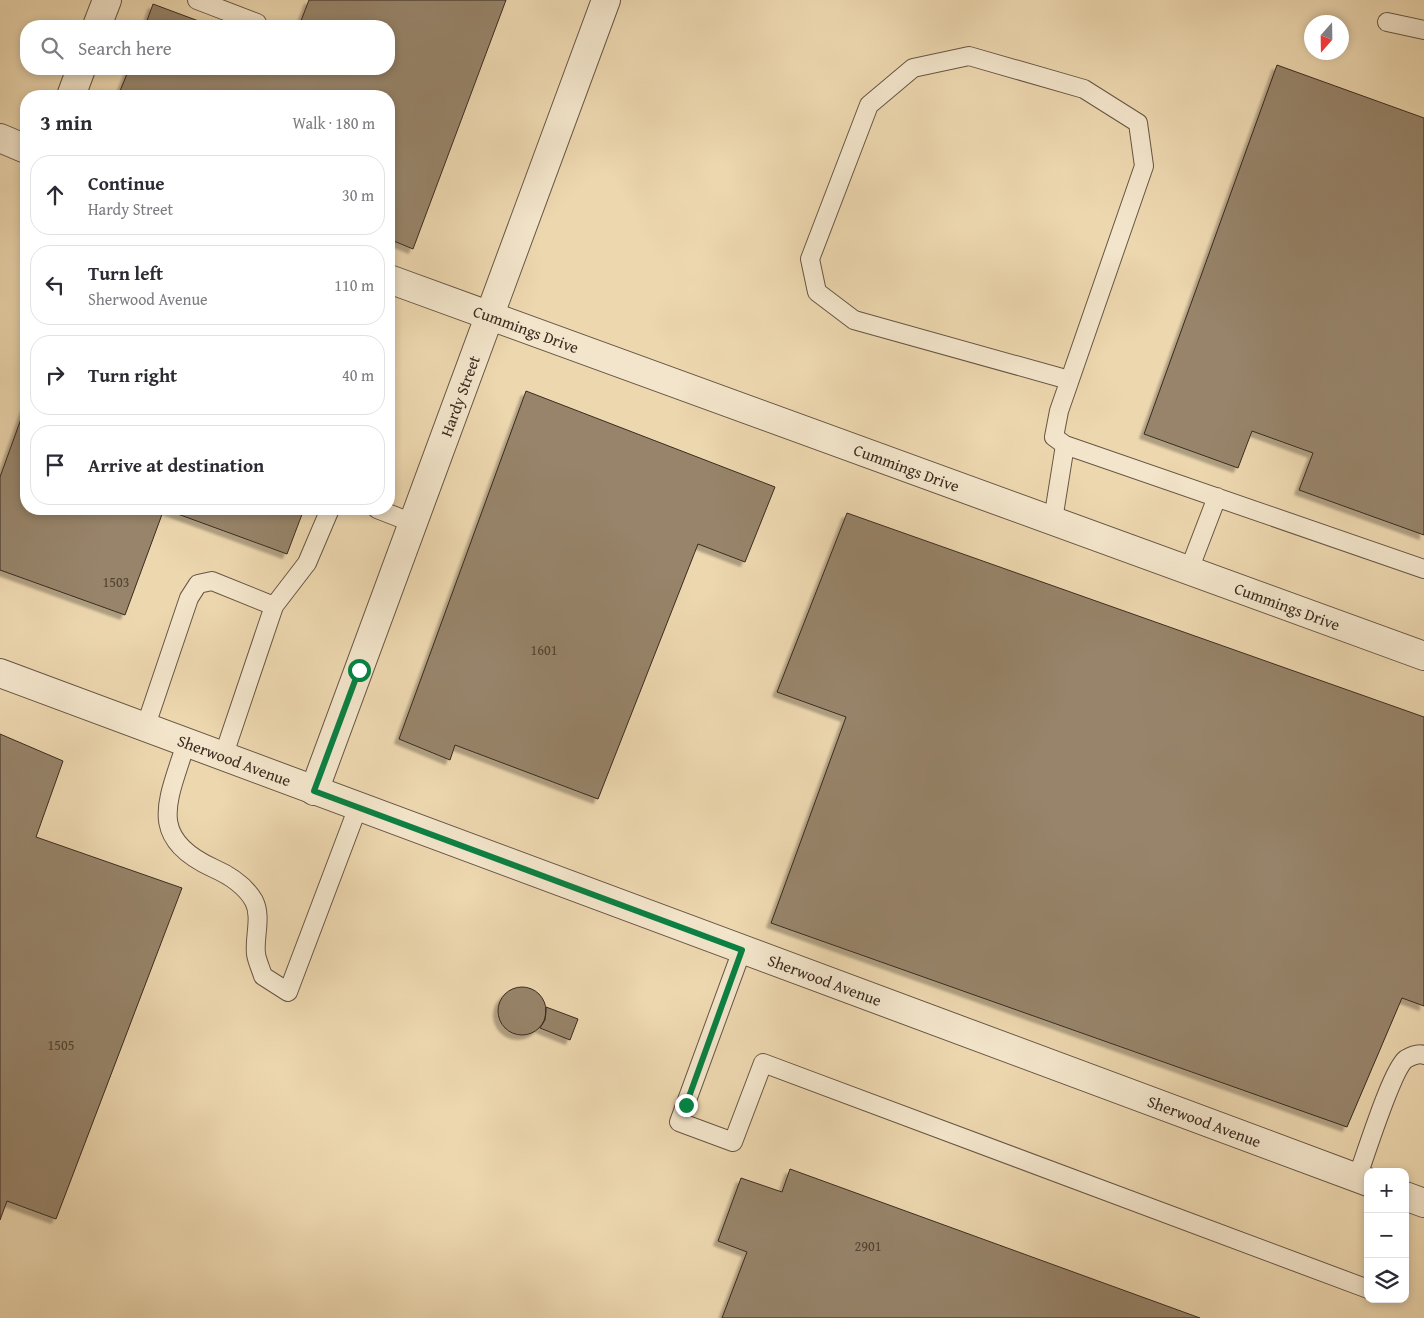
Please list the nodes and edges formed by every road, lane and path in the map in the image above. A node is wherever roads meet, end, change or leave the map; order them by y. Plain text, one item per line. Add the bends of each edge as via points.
1 (107, 0) edge
2 (197, 0) edge
3 (606, 0) edge
4 (99, 20) edge
5 (249, 20) edge
6 (1388, 22) dead end
7 (1424, 30) edge
8 (79, 75) edge
9 (73, 90) edge
10 (0, 138) edge
11 (20, 146) edge
12 (395, 281) edge
13 (489, 314) junction
14 (1069, 380) junction
15 (1065, 446) junction
16 (1217, 497) junction
17 (327, 515) edge
18 (392, 515) edge
19 (1052, 520) junction
20 (413, 523) junction
21 (1424, 569) edge
22 (1188, 570) junction
23 (274, 606) junction
24 (1424, 656) edge
25 (0, 673) edge
26 (145, 728) junction
27 (186, 743) junction
28 (223, 757) junction
29 (314, 791) junction
30 (358, 807) junction
31 (742, 950) junction
32 (1424, 1055) edge
33 (1363, 1180) edge
34 (1409, 1197) edge
35 (1424, 1203) edge
36 (1364, 1288) edge

1 - 4 street
2 - 5 lane
3 - 13 street, Hardy Street
6 - 7 lane
8 - 9 street
10 - 11 street
12 - 13 street, Cummings Drive
13 - 19 street, Cummings Drive
13 - 20 street, Hardy Street
14 - 14 lane via 1144,166 1138,123 1084,89 969,56 913,68 869,105 810,259 817,292 854,320
14 - 15 lane via 1054,437
15 - 16 lane
15 - 19 lane
16 - 21 lane
16 - 22 lane
17 - 23 lane via 307,563
18 - 20 lane
19 - 22 street, Cummings Drive
20 - 29 street, Hardy Street
22 - 24 street, Cummings Drive
23 - 26 lane via 212,581 198,584 189,598
23 - 28 lane
25 - 26 street, Sherwood Avenue
26 - 27 street, Sherwood Avenue
27 - 28 street, Sherwood Avenue
27 - 30 lane via 166,816 175,843 198,861 234,878 254,902 258,926 256,953 263,976 288,992
28 - 29 street, Sherwood Avenue
29 - 30 street, Sherwood Avenue
30 - 31 street, Sherwood Avenue
31 - 33 street, Sherwood Avenue
31 - 36 lane via 679,1122 733,1142 763,1063
32 - 33 lane via 1420,1053 1405,1060 1394,1078
34 - 35 street

